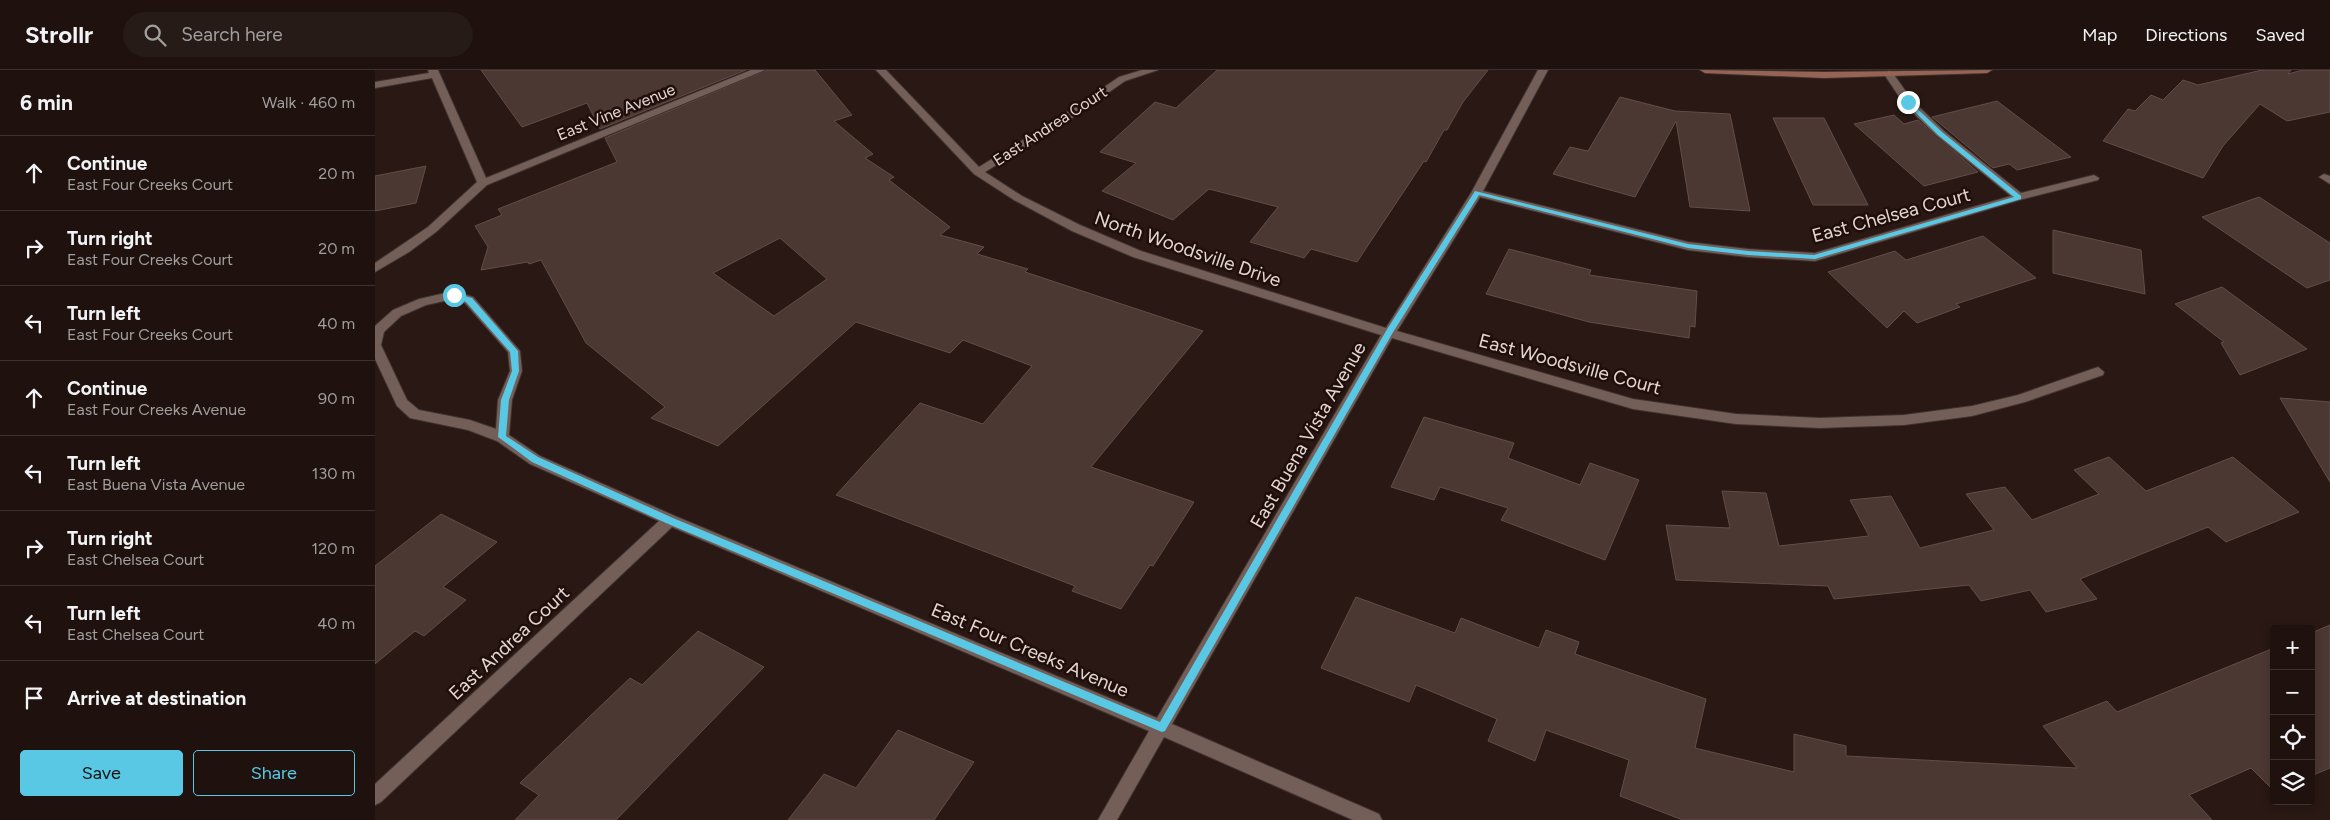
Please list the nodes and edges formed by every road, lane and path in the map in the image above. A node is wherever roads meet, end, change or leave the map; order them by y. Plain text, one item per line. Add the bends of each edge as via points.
1 (760, 70) edge
2 (881, 70) edge
3 (1153, 70) edge
4 (1543, 70) edge
5 (1705, 70) edge
6 (1987, 70) edge
7 (434, 72) edge
8 (1122, 74) edge
9 (1889, 74) junction
10 (375, 85) edge
11 (978, 172) junction
12 (2093, 178) dead end
13 (483, 183) junction
14 (1477, 192) junction
15 (2019, 197) junction
16 (375, 268) edge
17 (1389, 333) junction
18 (2098, 372) dead end
19 (502, 437) junction
20 (669, 520) junction
21 (1162, 728) junction
22 (375, 796) edge
23 (1107, 820) edge
24 (1373, 820) edge

1 - 13 street, East Vine Avenue
2 - 11 street, North Woodsville Drive
3 - 8 street, East Andrea Court
4 - 14 street, East Buena Vista Avenue
5 - 9 main road
6 - 9 main road
7 - 10 street
7 - 13 street
8 - 11 street, East Andrea Court via 1061,121
9 - 15 street, East Chelsea Court via 1908,102 1940,133
11 - 17 street, North Woodsville Drive via 1018,198 1076,228 1137,254
12 - 15 street
13 - 16 street via 459,209 415,244
14 - 15 street, East Chelsea Court via 1688,246 1815,257
14 - 17 street, East Buena Vista Avenue
17 - 18 street, East Woodsville Court via 1633,404 1736,419 1820,423 1913,419 1972,411
17 - 21 street, East Buena Vista Avenue
19 - 19 street via 505,400 516,371 514,351 469,300 454,295 423,302 397,313 378,330 375,345 402,403 415,414
19 - 20 street, East Four Creeks Avenue via 535,460
20 - 21 street, East Four Creeks Avenue
20 - 22 street, East Andrea Court
21 - 23 street, East Buena Vista Avenue
21 - 24 street, East Four Creeks Avenue

